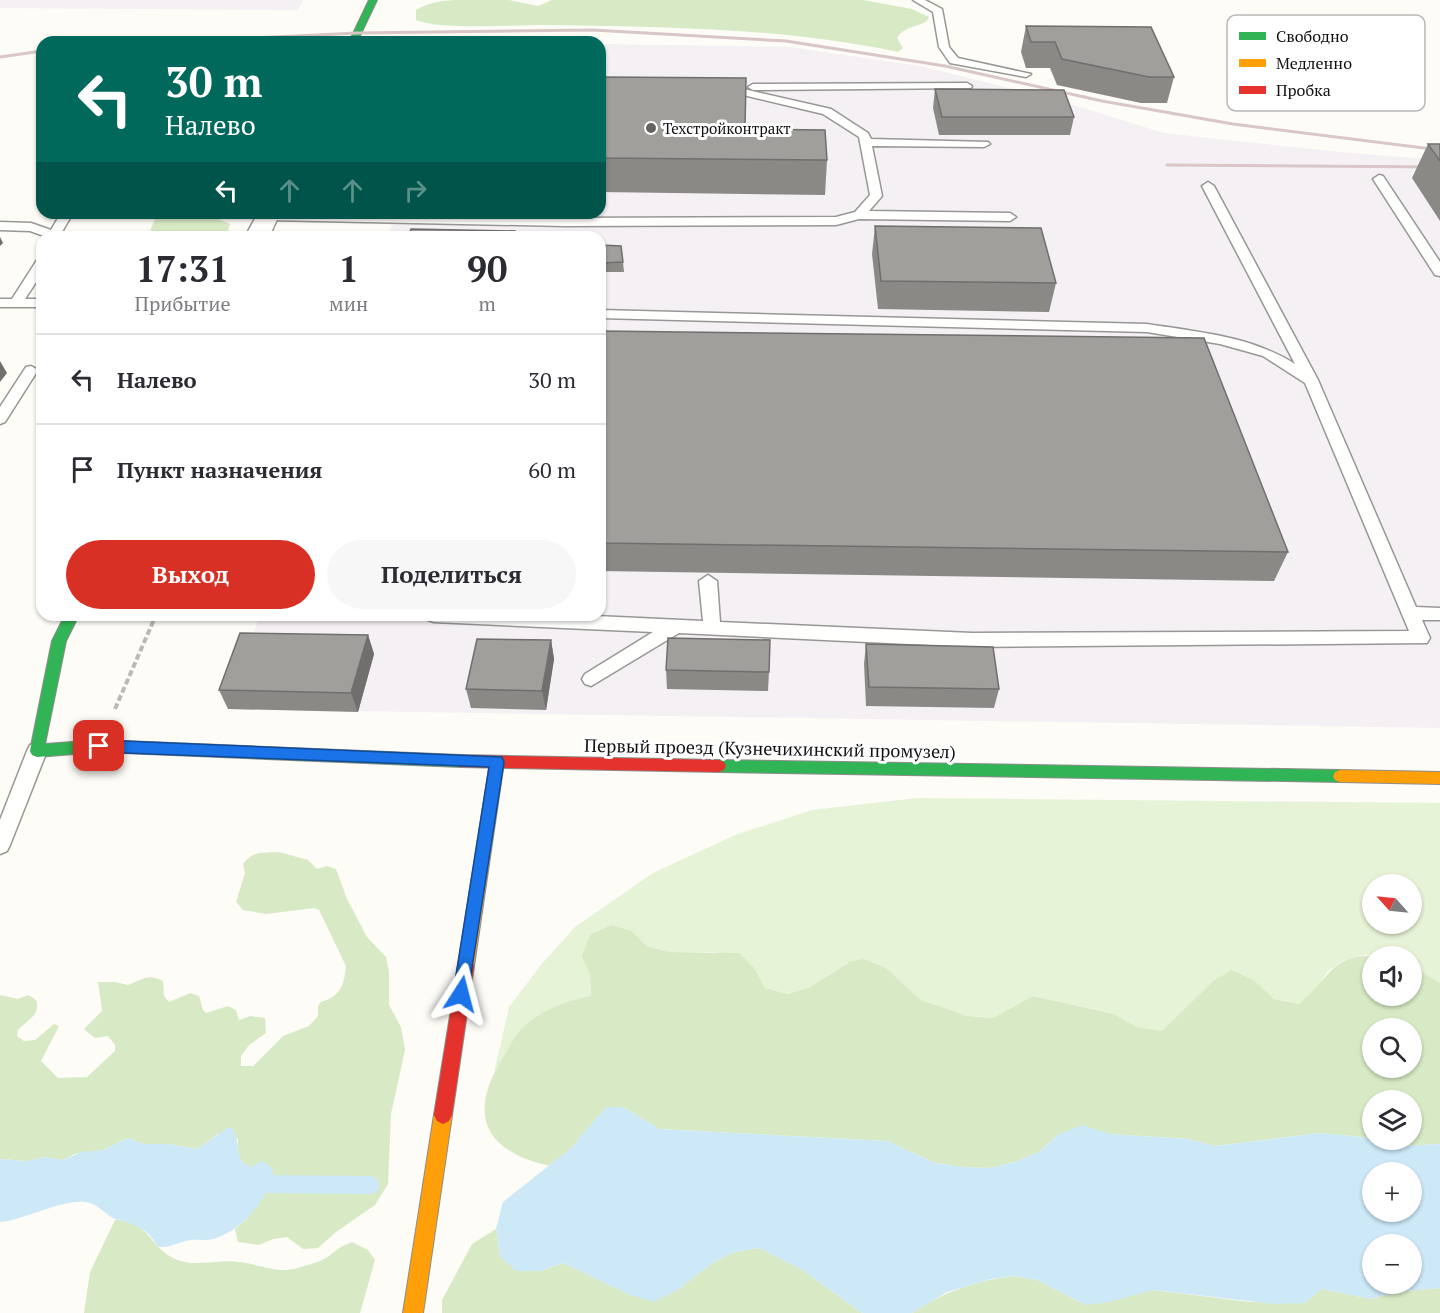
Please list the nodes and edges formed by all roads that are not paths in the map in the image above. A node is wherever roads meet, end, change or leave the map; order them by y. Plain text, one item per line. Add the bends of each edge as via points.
1 (373, 0) edge
2 (918, 0) edge
3 (355, 36) edge
4 (1026, 74) dead end
5 (967, 86) dead end
6 (865, 142) junction
7 (984, 144) dead end
8 (1379, 179) dead end
9 (1208, 186) dead end
10 (859, 215) junction
11 (1010, 217) dead end
12 (606, 218) edge
13 (0, 226) edge
14 (41, 231) edge
15 (36, 272) edge
16 (1440, 272) edge
17 (0, 303) edge
18 (16, 303) junction
19 (36, 303) edge
20 (606, 314) edge
21 (31, 370) dead end
22 (1311, 380) junction
23 (0, 419) edge
24 (708, 581) dead end
25 (1409, 614) junction
26 (1440, 614) edge
27 (69, 621) edge
28 (554, 621) edge
29 (675, 627) junction
30 (712, 629) junction
31 (591, 679) dead end
32 (37, 752) junction
33 (497, 762) junction
34 (1440, 778) edge
35 (0, 845) edge
36 (413, 1313) edge

1 - 3 street
2 - 4 lane via 938,11 944,47 954,61
5 - 6 lane via 718,87 827,111 864,135
6 - 7 lane
6 - 10 lane via 876,196
8 - 16 lane
9 - 22 lane
10 - 11 lane
10 - 12 lane via 836,221
13 - 14 lane
15 - 18 lane
17 - 18 lane
18 - 19 lane
20 - 22 lane via 1147,328 1221,340 1268,353
21 - 23 lane
22 - 25 lane
24 - 30 lane
25 - 26 lane
25 - 30 lane via 1421,638 972,640
27 - 32 street via 59,641
28 - 29 lane
29 - 30 lane
29 - 31 lane
32 - 33 street, Первый проезд (Кузнечихинский промузел) via 99,746
32 - 35 lane
33 - 34 street, Первый проезд (Кузнечихинский промузел)
33 - 36 street

